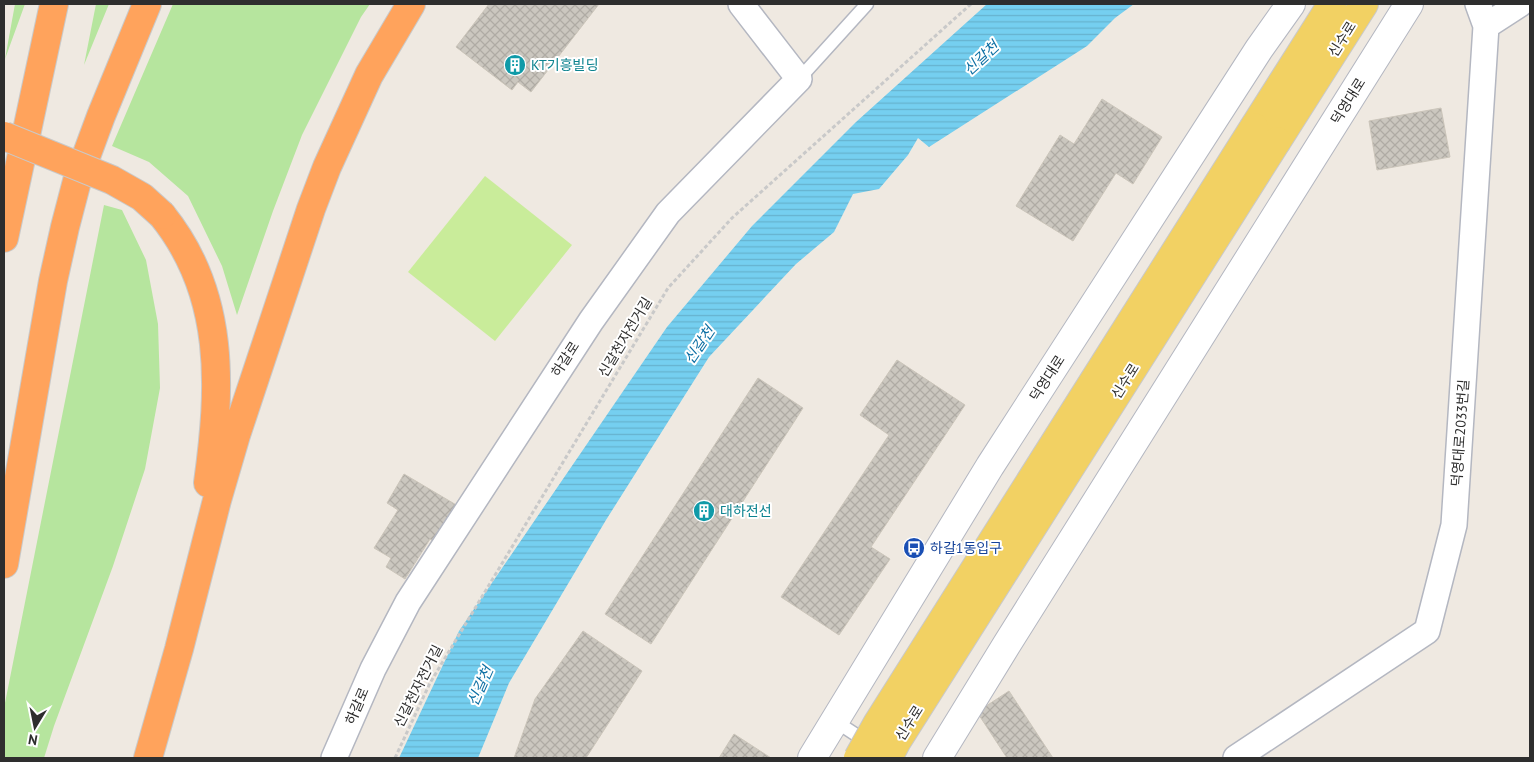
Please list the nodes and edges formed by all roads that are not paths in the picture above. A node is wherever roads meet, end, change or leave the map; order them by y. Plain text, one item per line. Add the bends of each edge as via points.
1 (54, 4) edge
2 (147, 4) edge
3 (411, 4) edge
4 (740, 4) edge
5 (867, 4) edge
6 (1291, 4) edge
7 (1332, 4) edge
8 (1364, 4) edge
9 (1409, 4) edge
10 (1520, 4) edge
11 (1482, 15) edge
12 (799, 79) junction
13 (4, 136) edge
14 (4, 238) edge
15 (4, 564) edge
16 (179, 649) junction
17 (835, 721) junction
18 (148, 758) edge
19 (334, 758) edge
20 (812, 758) edge
21 (858, 758) edge
22 (889, 758) edge
23 (937, 758) edge
24 (1236, 758) edge

1 - 14 highway
2 - 15 highway via 101,116 65,227
3 - 16 highway via 369,75 311,210 236,435
4 - 12 street
5 - 12 lane
6 - 17 street, 덕영대로 via 990,466
7 - 21 main road, 신수로, bridge via 882,715
8 - 22 main road, 신수로, bridge
9 - 23 street, 덕영대로
10 - 11 street
11 - 24 street, 덕영대로2033번길 via 1454,524 1427,631
12 - 19 street, 하갈로 via 668,213 591,321 408,602 373,669
13 - 16 highway, bridge via 112,180 142,197 178,234 202,286 210,318 217,402 205,509
16 - 18 highway
17 - 20 street, 덕영대로
17 - 22 lane

